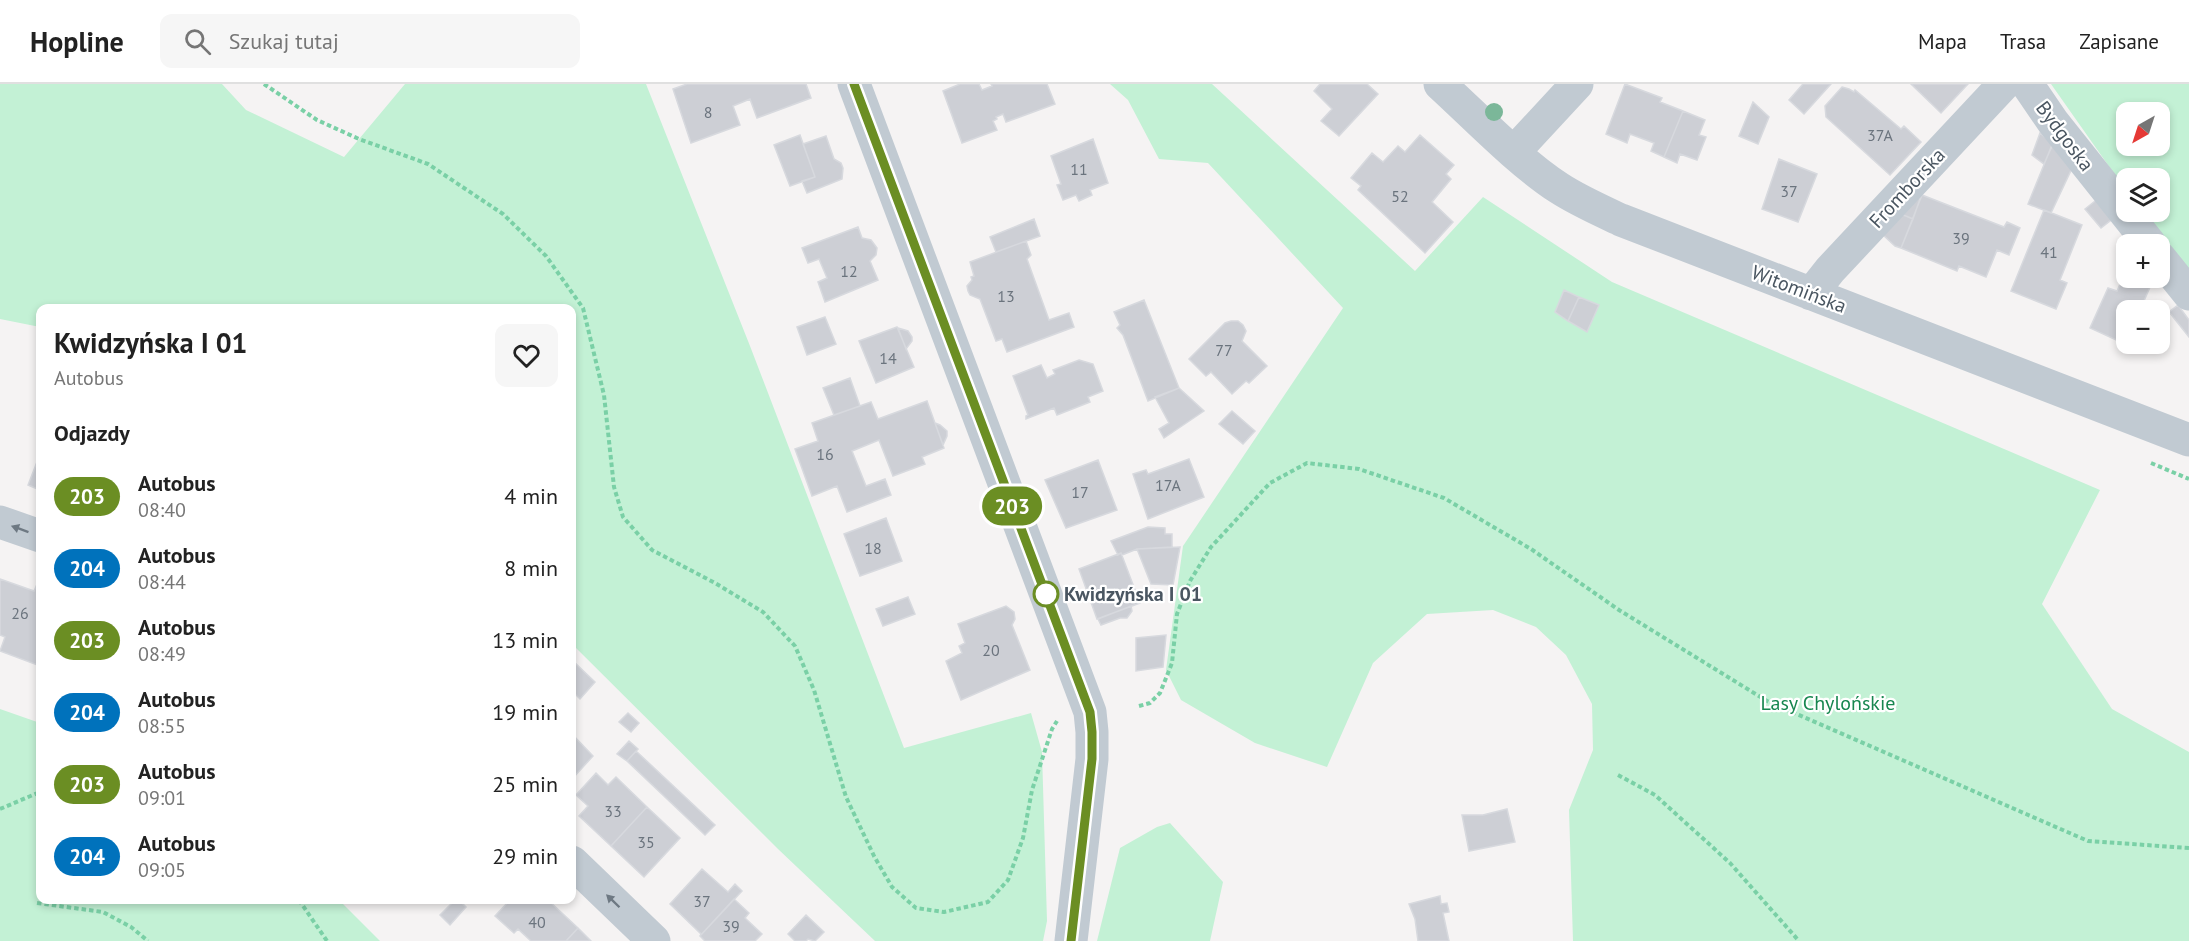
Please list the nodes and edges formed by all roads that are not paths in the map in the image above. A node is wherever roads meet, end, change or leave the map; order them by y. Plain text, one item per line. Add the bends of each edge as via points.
1 (854, 84) edge
2 (1440, 84) edge
3 (1577, 84) edge
4 (2004, 84) edge
5 (2027, 84) edge
6 (1514, 152) junction
7 (2142, 234) edge
8 (2170, 270) edge
9 (1811, 294) junction
10 (2189, 294) edge
11 (2189, 440) edge
12 (0, 522) edge
13 (36, 535) edge
14 (576, 866) edge
15 (654, 941) edge
16 (1071, 941) edge

1 - 16 street via 1090,712 1084,836
2 - 6 street, Witomińska
3 - 6 street
4 - 9 street, Fromborska
5 - 7 street, Bydgoska
6 - 9 street, Witomińska via 1557,187 1621,220
8 - 10 street
9 - 11 street, Witomińska
13 -> 12 street
15 -> 14 street

